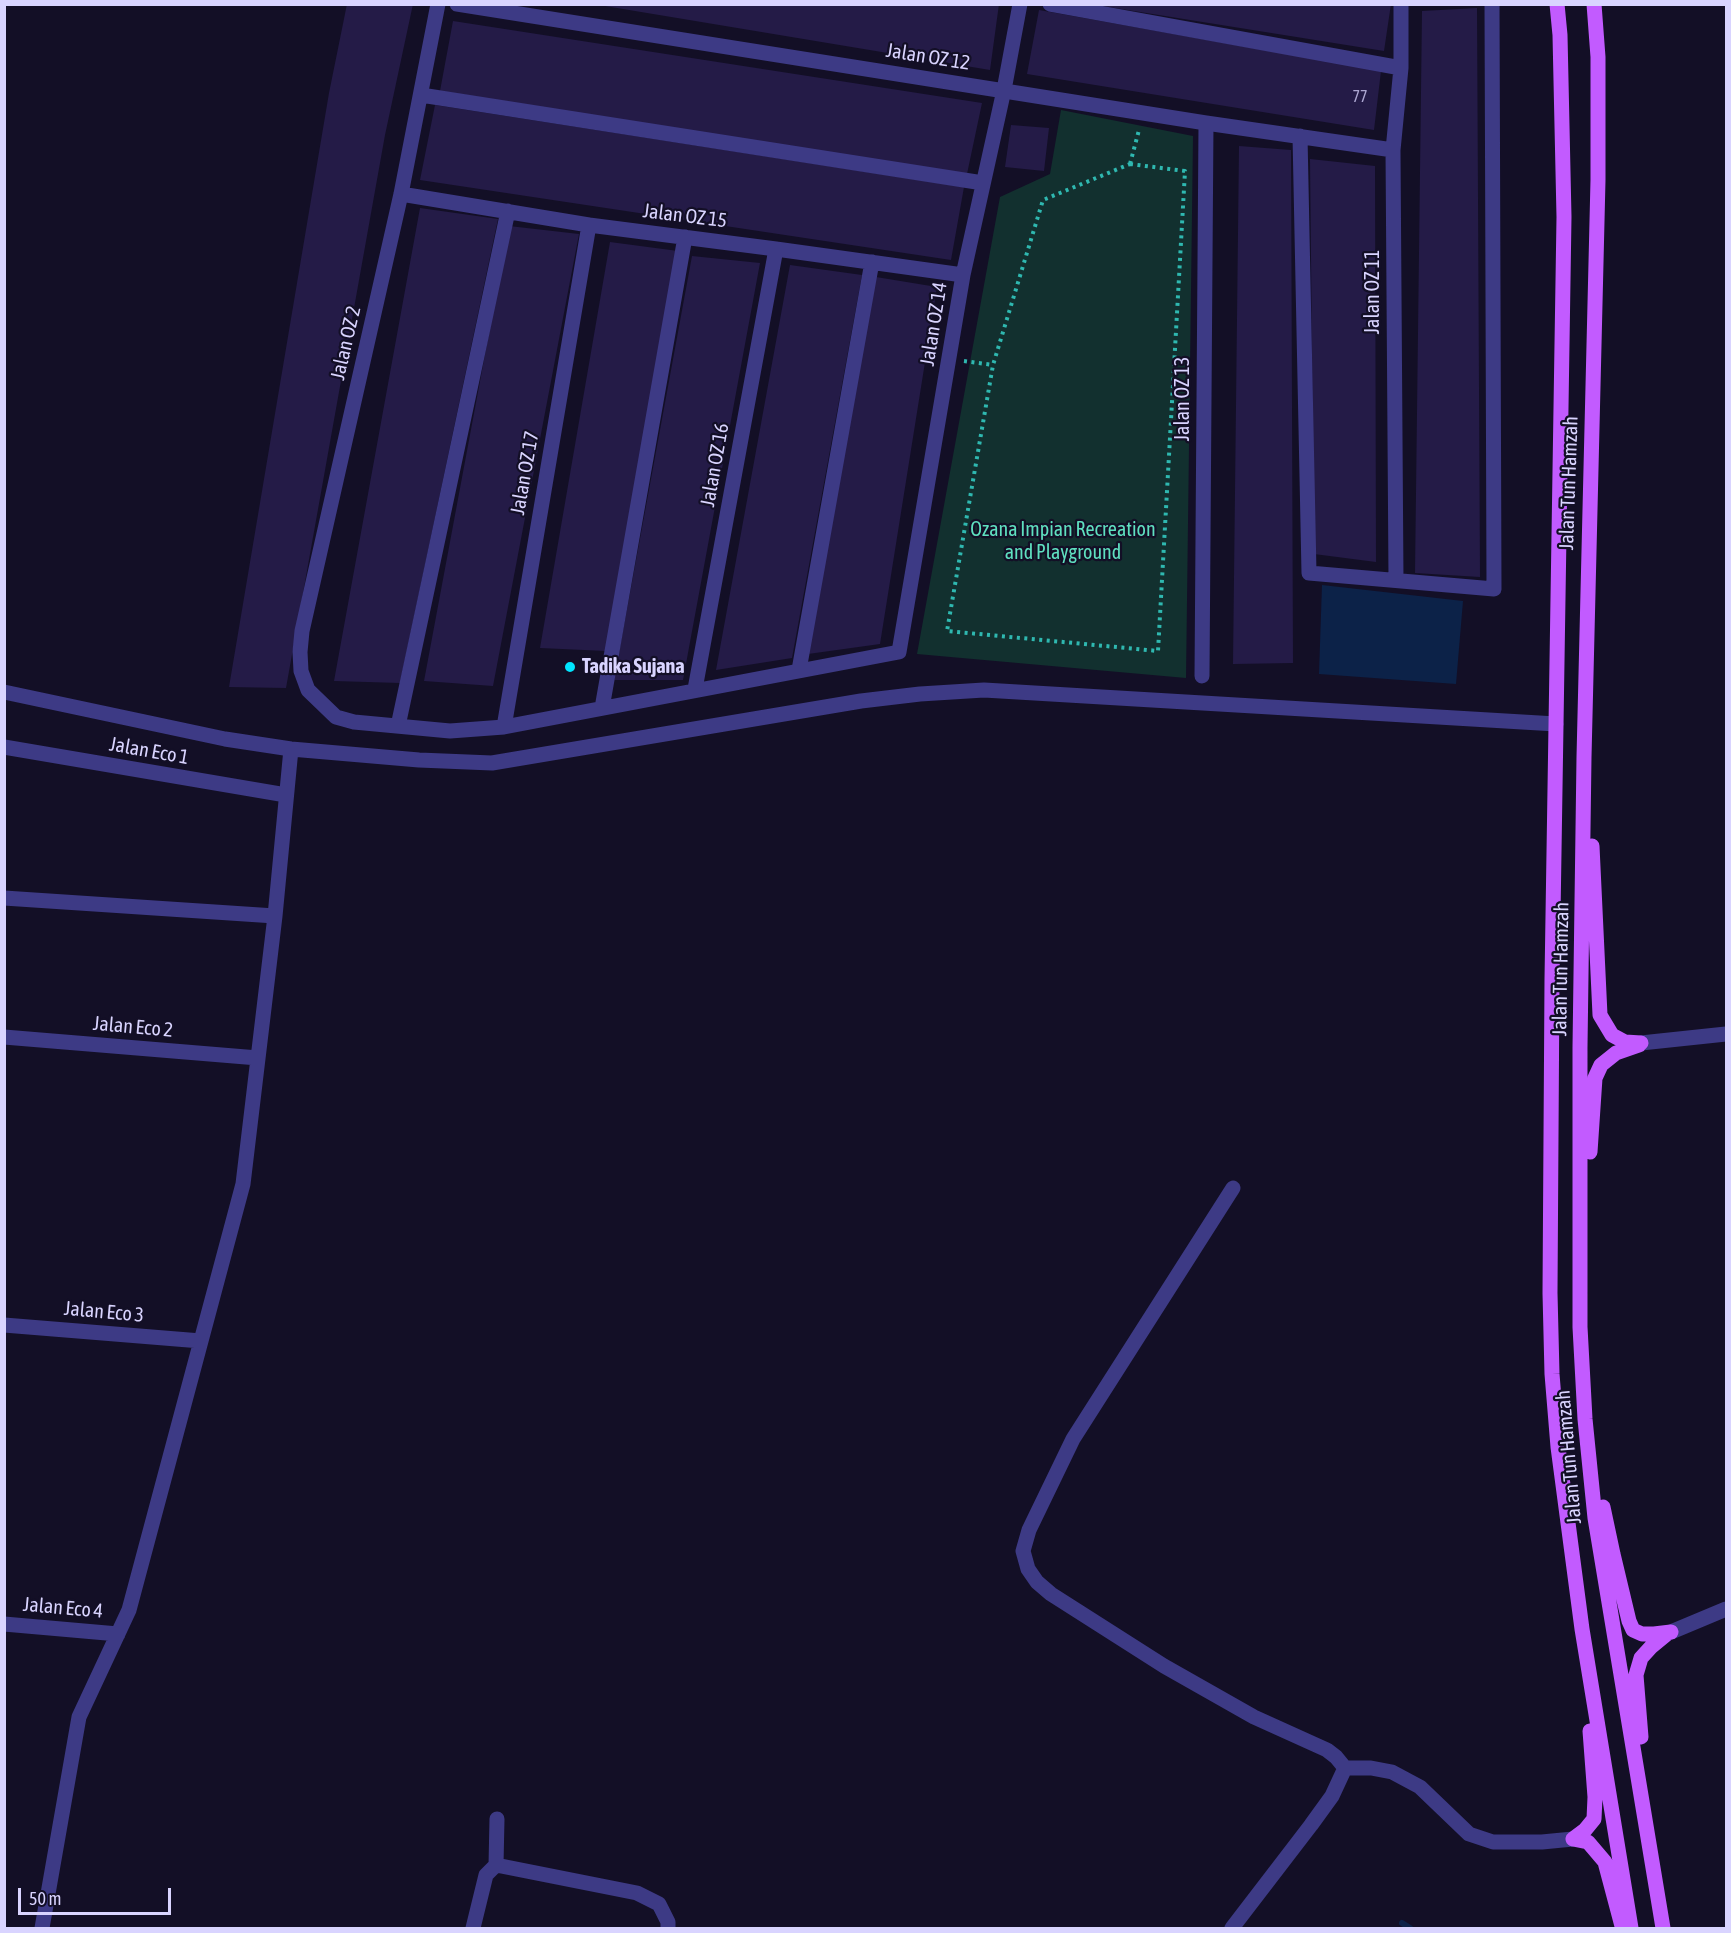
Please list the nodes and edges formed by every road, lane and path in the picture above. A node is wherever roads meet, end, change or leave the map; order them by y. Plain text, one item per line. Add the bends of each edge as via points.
1 (438, 4) edge
2 (457, 4) edge
3 (1020, 4) edge
4 (1050, 4) edge
5 (1401, 4) edge
6 (1492, 4) edge
7 (1557, 4) edge
8 (1594, 4) edge
9 (1401, 68) junction
10 (1004, 90) junction
11 (421, 95) junction
12 (1143, 112) junction
13 (1206, 123) junction
14 (1300, 136) junction
15 (1393, 150) junction
16 (1130, 164) junction
17 (984, 183) junction
18 (401, 194) junction
19 (508, 212) junction
20 (589, 225) junction
21 (685, 237) junction
22 (776, 249) junction
23 (872, 262) junction
24 (963, 275) junction
25 (950, 359) junction
26 (993, 365) junction
27 (1396, 580) junction
28 (799, 670) junction
29 (1202, 676) dead end
30 (695, 689) junction
31 (4, 692) edge
32 (602, 708) junction
33 (1556, 724) junction
34 (398, 726) junction
35 (504, 727) junction
36 (4, 747) edge
37 (291, 749) junction
38 (1584, 757) junction
39 (286, 795) junction
40 (4, 898) edge
41 (275, 916) junction
42 (1726, 1034) edge
43 (4, 1037) edge
44 (1641, 1043) junction
45 (258, 1058) junction
46 (1233, 1188) dead end
47 (1580, 1274) junction
48 (4, 1325) edge
49 (201, 1341) junction
50 (1585, 1419) junction
51 (1726, 1609) edge
52 (4, 1624) edge
53 (1582, 1629) junction
54 (1671, 1632) junction
55 (118, 1634) junction
56 (1345, 1768) junction
57 (497, 1819) dead end
58 (1573, 1839) junction
59 (1649, 1842) junction
60 (496, 1865) junction
61 (42, 1929) edge
62 (473, 1929) edge
63 (668, 1929) edge
64 (1232, 1929) edge
65 (1623, 1929) edge
66 (1631, 1929) edge
67 (1663, 1929) edge

1 - 11 street, Jalan OZ 2
2 - 10 street, Jalan OZ 12
3 - 10 street, Jalan OZ 14
4 - 9 street
5 - 9 street, Jalan OZ 11
6 - 27 street via 1494,589
7 - 33 main road, Jalan Tun Hamzah via 1564,217
8 - 38 main road, Jalan Tun Hamzah via 1598,180
9 - 15 street, Jalan OZ 11
10 - 12 street, Jalan OZ 12
10 - 17 street, Jalan OZ 14
11 - 17 street
11 - 18 street, Jalan OZ 2
12 - 13 street, Jalan OZ 12
12 - 16 path
13 - 14 street, Jalan OZ 12
13 - 29 street, Jalan OZ 13
14 - 15 street, Jalan OZ 12
14 - 27 street via 1309,573
15 - 27 street, Jalan OZ 11
16 - 26 path via 1043,200
16 - 26 path via 1185,171 1158,651 947,631
17 - 24 street, Jalan OZ 14
18 - 19 street, Jalan OZ 15
18 - 34 street, Jalan OZ 2 via 300,652 308,690 336,717
19 - 20 street, Jalan OZ 15
19 - 34 street
20 - 21 street, Jalan OZ 15
20 - 35 street, Jalan OZ 17
21 - 22 street, Jalan OZ 15
21 - 32 street
22 - 23 street, Jalan OZ 15
22 - 30 street, Jalan OZ 16
23 - 24 street, Jalan OZ 15
23 - 28 street
24 - 25 street, Jalan OZ 14
25 - 26 path
25 - 28 street, Jalan OZ 14 via 899,652
28 - 30 street
30 - 32 street
31 - 37 street
32 - 35 street
33 - 37 street via 984,690 861,700 492,763
33 - 53 main road, Jalan Tun Hamzah via 1551,1351 1558,1447
34 - 35 street via 450,731
36 - 39 street, Jalan Eco 1
37 - 39 street
38 - 44 main road via 1595,881 1600,1015 1612,1035 1625,1042
38 - 47 main road, Jalan Tun Hamzah
39 - 41 street
40 - 41 street
41 - 45 street
42 - 44 street
43 - 45 street, Jalan Eco 2
44 - 47 main road via 1608,1059 1595,1078
45 - 49 street via 243,1184
46 - 56 street via 1073,1439 1029,1530 1023,1551 1028,1569 1051,1594 1164,1666 1254,1717 1327,1750
47 - 50 main road, Jalan Tun Hamzah
48 - 49 street, Jalan Eco 3
49 - 55 street via 129,1610
50 - 54 main road via 1629,1621 1633,1630 1642,1634
50 - 59 main road, Jalan Tun Hamzah via 1595,1518
51 - 54 street
52 - 55 street, Jalan Eco 4
53 - 58 main road via 1595,1797 1594,1819
53 - 66 main road, Jalan Tun Hamzah
54 - 59 main road via 1641,1658 1636,1675
55 - 61 street via 79,1717
56 - 58 street via 1392,1772 1420,1787 1470,1834 1493,1842
56 - 64 street via 1318,1816
57 - 60 street
58 - 65 main road via 1588,1842 1605,1862
59 - 67 main road, Jalan Tun Hamzah
60 - 62 street via 486,1875
60 - 63 street via 638,1893 659,1904

